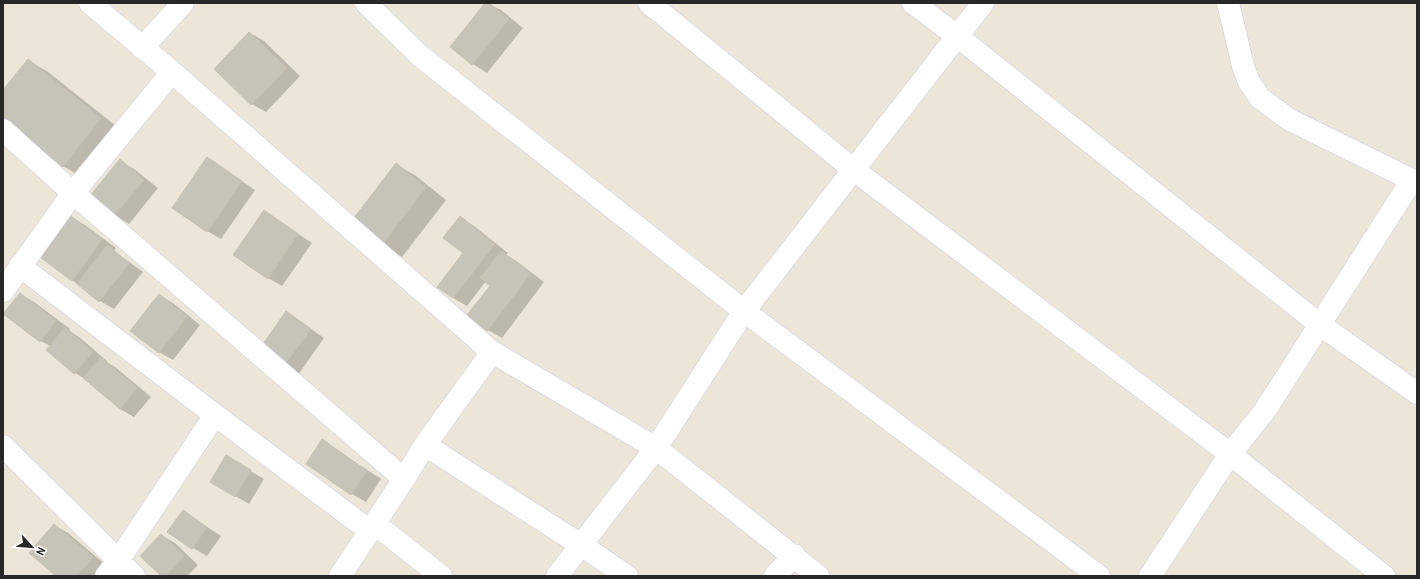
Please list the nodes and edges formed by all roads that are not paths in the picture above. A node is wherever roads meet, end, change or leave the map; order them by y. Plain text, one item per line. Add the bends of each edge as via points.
1 (90, 3) edge
2 (183, 3) edge
3 (366, 3) edge
4 (649, 3) edge
5 (913, 3) edge
6 (983, 3) edge
7 (1228, 3) edge
8 (958, 36) junction
9 (142, 48) junction
10 (172, 72) junction
11 (3, 130) edge
12 (854, 170) junction
13 (1415, 178) edge
14 (73, 193) junction
15 (20, 266) junction
16 (3, 292) edge
17 (744, 311) junction
18 (1319, 324) junction
19 (492, 352) junction
20 (1417, 393) edge
21 (215, 415) junction
22 (425, 445) junction
23 (3, 446) edge
24 (656, 448) junction
25 (1230, 454) junction
26 (404, 480) junction
27 (372, 527) junction
28 (581, 545) junction
29 (794, 555) junction
30 (112, 568) edge
31 (134, 576) edge
32 (340, 576) edge
33 (441, 576) edge
34 (557, 576) edge
35 (627, 576) edge
36 (775, 576) edge
37 (818, 576) edge
38 (1099, 576) edge
39 (1150, 576) edge
40 (1384, 576) edge

1 - 9 street
2 - 9 street
3 - 17 street via 419,55
4 - 12 street
5 - 8 street
6 - 8 street
7 - 13 street via 1243,66 1249,82 1260,98 1290,120
8 - 12 street
8 - 18 street
9 - 10 street
10 - 14 street
10 - 19 street
11 - 14 street
12 - 17 street
12 - 25 street
13 - 18 street
14 - 15 street
14 - 26 street
15 - 16 street
15 - 21 street
17 - 24 street
17 - 38 street
18 - 20 street
18 - 25 street via 1264,412
19 - 22 street
19 - 24 street
21 - 27 street
21 - 30 street
22 - 26 street
22 - 28 street
23 - 30 street
24 - 28 street
24 - 29 street
25 - 39 street
25 - 40 street
26 - 27 street
27 - 32 street
27 - 33 street
28 - 34 street
28 - 35 street
29 - 36 street
29 - 37 street
30 - 31 street

